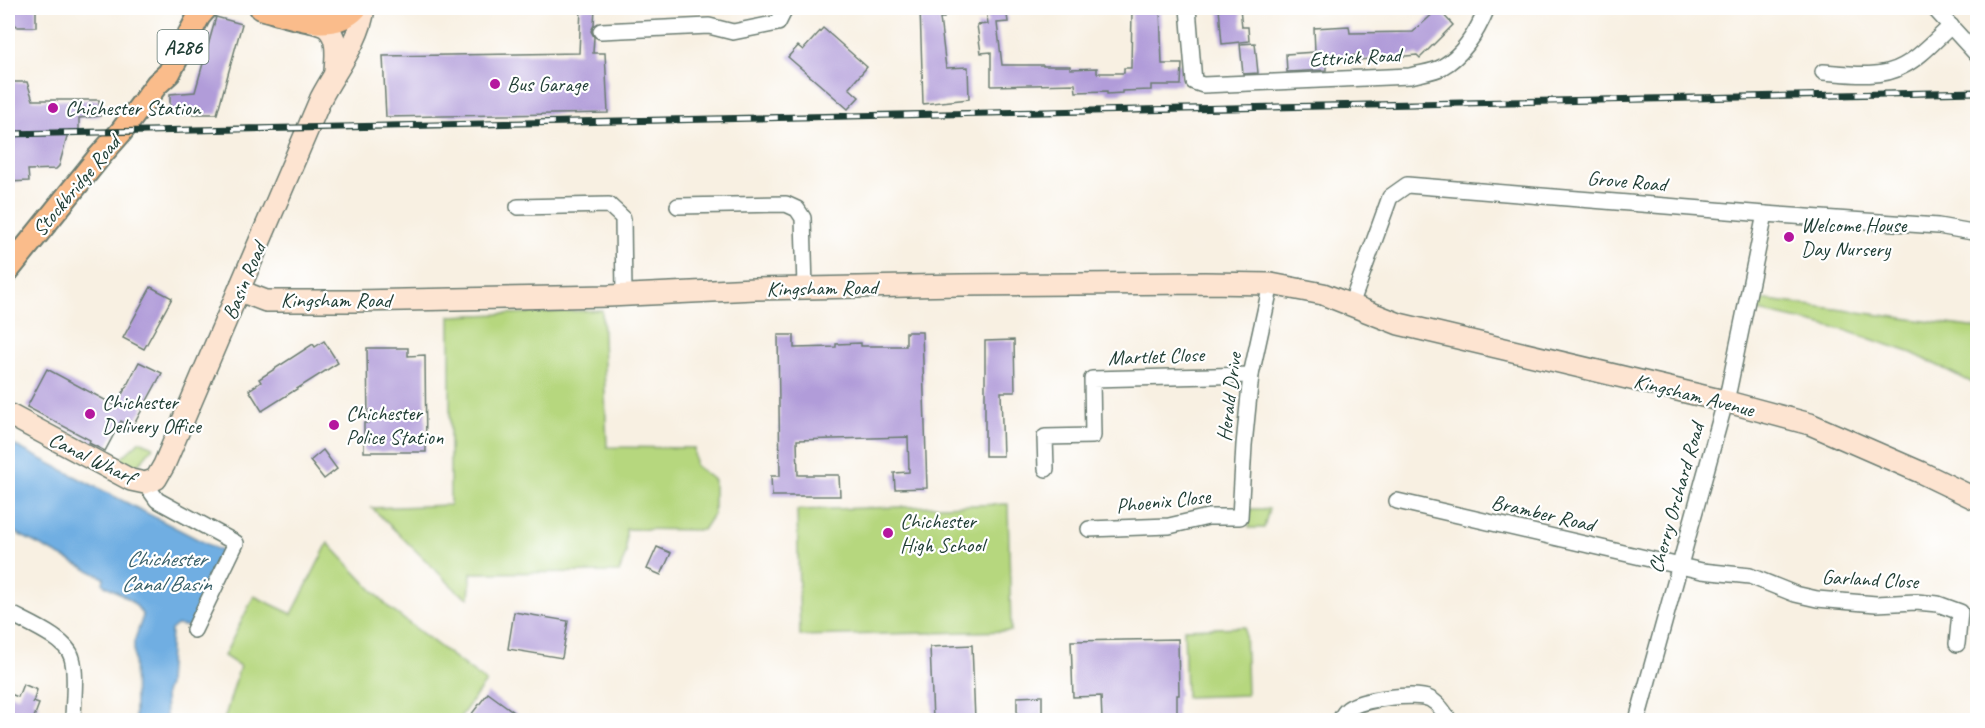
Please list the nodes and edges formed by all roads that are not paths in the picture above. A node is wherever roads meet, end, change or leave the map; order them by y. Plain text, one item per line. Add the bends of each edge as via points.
1 (186, 8) edge
2 (206, 8) edge
3 (261, 8) edge
4 (356, 8) edge
5 (364, 8) edge
6 (783, 8) edge
7 (1188, 8) edge
8 (1487, 8) edge
9 (1934, 8) edge
10 (312, 22) junction
11 (1951, 27) junction
12 (600, 31) dead end
13 (1977, 57) edge
14 (335, 71) junction
15 (1823, 72) dead end
16 (151, 93) junction
17 (678, 206) dead end
18 (518, 207) dead end
19 (1765, 214) junction
20 (1977, 233) edge
21 (8, 270) edge
22 (1270, 284) junction
23 (805, 288) junction
24 (240, 291) junction
25 (624, 296) junction
26 (1351, 305) junction
27 (1399, 324) joint
28 (1251, 375) junction
29 (1725, 400) junction
30 (8, 414) edge
31 (1046, 469) dead end
32 (146, 483) junction
33 (1977, 500) edge
34 (1397, 501) dead end
35 (1240, 517) joint
36 (1089, 529) dead end
37 (1679, 566) junction
38 (8, 612) edge
39 (194, 630) dead end
40 (1958, 644) dead end
41 (73, 720) edge
42 (1340, 720) edge
43 (1449, 720) edge
44 (1637, 720) edge

1 - 16 main road, A286 via 160,63
2 - 16 main road, A286
3 - 10 main road
4 - 10 main road via 346,17
5 - 14 street, Basin Road via 348,55
6 - 12 street via 778,23 741,31 709,26
7 - 8 street, Ettrick Road via 1194,82 1203,85 1410,76 1442,68 1466,46
9 - 11 street
10 - 14 street via 326,27 333,37
11 - 13 street
11 - 15 street via 1906,65 1891,72
14 - 24 street, Basin Road
16 - 21 main road, Stockbridge Road
17 - 23 street via 786,204 796,209 803,218
18 - 25 street via 609,205 623,218
19 - 20 street, Grove Road via 1938,226
19 - 26 street, Grove Road via 1407,185 1390,197
19 - 29 street, Cherry Orchard Road
22 - 23 street, Kingsham Road
22 - 26 street, Kingsham Road via 1323,294
22 - 28 street, Herald Drive
23 - 25 street, Kingsham Road
24 - 25 street, Kingsham Road via 266,301
24 - 32 street, Basin Road via 164,465 156,479
26 - 27 street, Kingsham Road
27 - 29 street, Kingsham Avenue
28 - 31 street, Martlet Close via 1092,379 1094,436 1045,437
28 - 35 street, Herald Drive
29 - 33 street, Kingsham Avenue via 1810,424
29 - 37 street, Cherry Orchard Road
30 - 32 street, Canal Wharf via 131,480
32 - 39 street via 157,500 236,543
34 - 37 street, Bramber Road
35 - 36 street, Phoenix Close via 1208,517 1168,526
37 - 40 street, Garland Close via 1750,576 1817,599 1938,604 1960,612
37 - 44 street, Cherry Orchard Road
38 - 41 street via 60,641 69,651 73,666
42 - 43 street via 1346,710 1360,703 1419,695 1432,700

